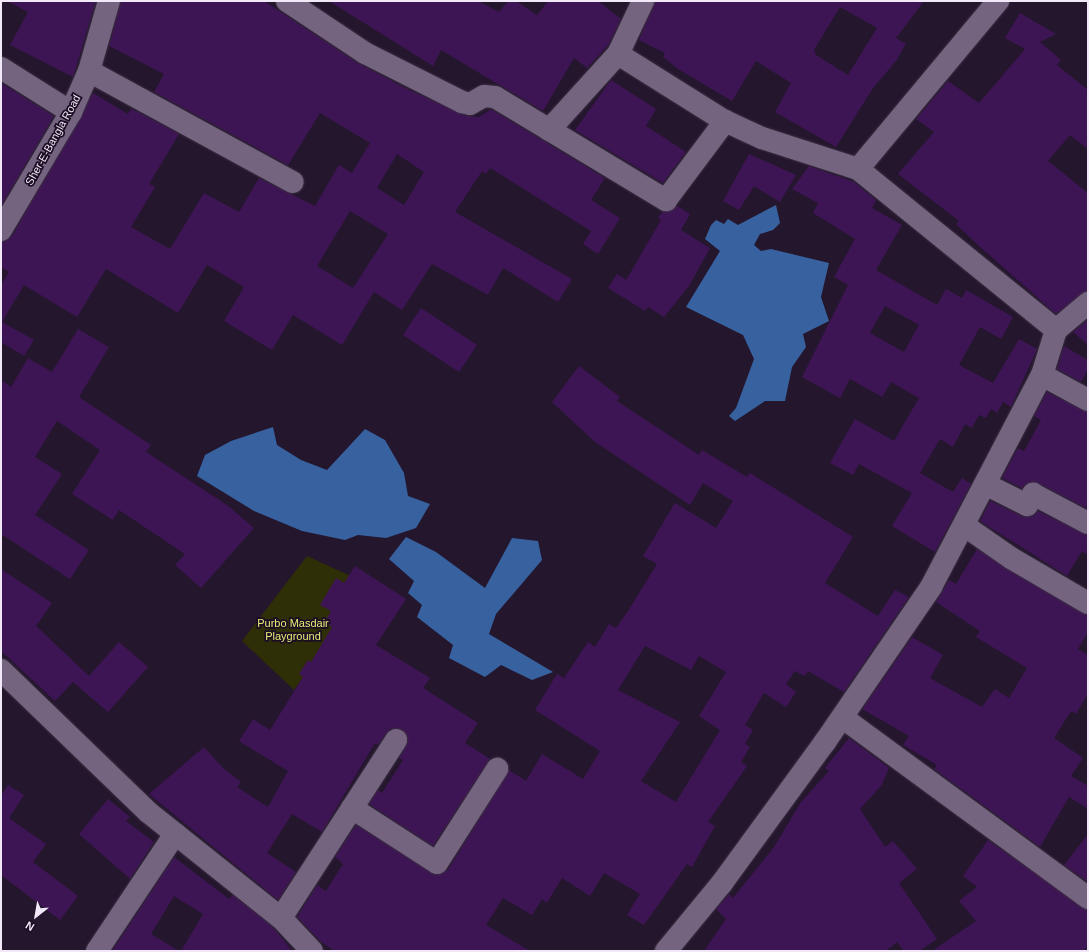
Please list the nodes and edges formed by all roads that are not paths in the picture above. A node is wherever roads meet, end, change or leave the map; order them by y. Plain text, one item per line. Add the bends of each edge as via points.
1 (110, 1) edge
2 (287, 1) edge
3 (643, 1) edge
4 (998, 1) edge
5 (618, 54) junction
6 (1, 68) edge
7 (89, 71) junction
8 (71, 112) junction
9 (726, 121) junction
10 (549, 130) junction
11 (858, 169) junction
12 (293, 182) dead end
13 (1, 230) edge
14 (1088, 303) edge
15 (1056, 330) junction
16 (1042, 375) junction
17 (1088, 400) edge
18 (987, 485) junction
19 (1088, 523) edge
20 (965, 526) junction
21 (1088, 603) edge
22 (1, 670) edge
23 (843, 718) junction
24 (396, 740) dead end
25 (497, 769) dead end
26 (352, 808) junction
27 (175, 834) junction
28 (1088, 898) edge
29 (281, 918) junction
30 (97, 951) edge
31 (312, 951) edge
32 (666, 951) edge

1 - 7 street, Sher-E-Bangla Road
2 - 10 street via 365,54 462,102 470,104 489,95
3 - 5 street
4 - 11 street
5 - 9 street
5 - 10 street
6 - 8 street
7 - 8 street, Sher-E-Bangla Road
7 - 12 street
8 - 13 street, Sher-E-Bangla Road
9 - 10 street via 666,200
9 - 11 street via 762,138
11 - 15 street
14 - 15 street
15 - 16 street
16 - 17 street
16 - 18 street
18 - 19 street via 1027,506 1033,494
18 - 20 street
20 - 21 street via 1011,558
20 - 23 street via 931,587
22 - 27 street via 55,726
23 - 28 street
23 - 32 street via 722,883
24 - 26 street
25 - 26 street via 437,863
26 - 29 street
27 - 29 street
27 - 30 street
29 - 31 street

